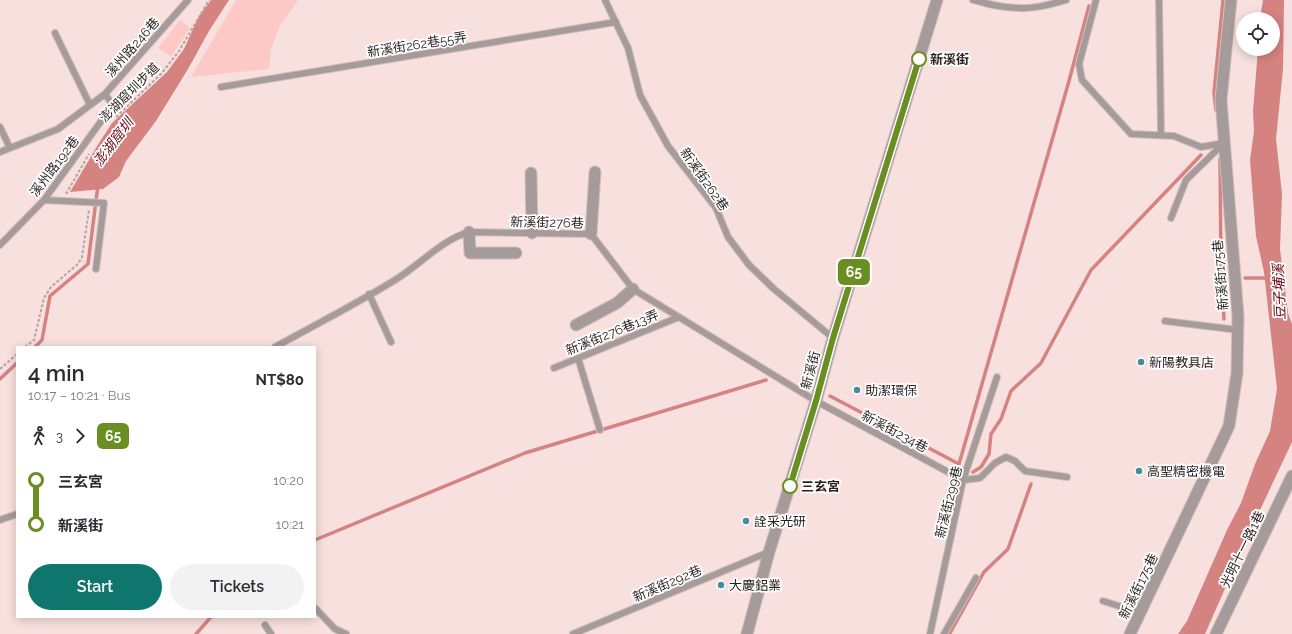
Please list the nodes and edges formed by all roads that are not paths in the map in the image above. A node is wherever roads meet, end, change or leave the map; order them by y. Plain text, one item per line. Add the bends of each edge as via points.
1 (188, 0) edge
2 (605, 0) edge
3 (937, 0) edge
4 (972, 0) edge
5 (1009, 0) edge
6 (1066, 0) edge
7 (1096, 0) edge
8 (1159, 0) edge
9 (1231, 0) edge
10 (1009, 7) junction
11 (616, 22) junction
12 (56, 33) dead end
13 (221, 87) dead end
14 (105, 94) junction
15 (90, 105) junction
16 (0, 127) edge
17 (1161, 135) junction
18 (1224, 143) junction
19 (10, 148) junction
20 (0, 152) edge
21 (595, 172) dead end
22 (531, 173) dead end
23 (44, 200) junction
24 (1171, 218) dead end
25 (469, 232) junction
26 (532, 233) junction
27 (591, 234) junction
28 (0, 245) edge
29 (516, 253) dead end
30 (96, 269) dead end
31 (633, 289) junction
32 (369, 294) junction
33 (679, 317) junction
34 (1165, 320) dead end
35 (576, 324) dead end
36 (1238, 330) junction
37 (833, 338) junction
38 (391, 342) dead end
39 (277, 346) edge
40 (578, 358) junction
41 (554, 368) dead end
42 (997, 377) dead end
43 (816, 401) junction
44 (600, 430) dead end
45 (1292, 476) edge
46 (1067, 477) dead end
47 (963, 480) junction
48 (16, 514) edge
49 (0, 520) edge
50 (769, 552) junction
51 (976, 578) dead end
52 (1103, 601) dead end
53 (316, 609) edge
54 (1141, 613) junction
55 (264, 625) dead end
56 (271, 634) edge
57 (346, 634) edge
58 (573, 634) edge
59 (747, 634) edge
60 (930, 634) edge
61 (944, 634) edge
62 (1130, 634) edge
63 (1216, 634) edge

1 - 14 lane, 溪州路246巷
2 - 11 lane, 新溪街262巷
3 - 37 street, 新溪街
4 - 10 lane
5 - 10 lane
6 - 10 lane via 1049,5
7 - 17 lane via 1079,64 1082,80 1131,134
8 - 17 lane
9 - 18 street, 新溪街175巷 via 1221,100
11 - 13 lane, 新溪街262巷55弄
11 - 37 lane, 新溪街262巷 via 628,48 640,95 668,146 716,208 728,237 749,265
12 - 15 lane
14 - 15 lane, 溪州路246巷
14 - 23 lane, 溪州路192巷 via 112,104 107,113
15 - 19 lane, 溪州路246巷 via 58,128
16 - 19 lane
17 - 18 lane via 1174,136 1201,147
18 - 24 lane via 1186,180
18 - 36 street, 新溪街175巷
19 - 20 lane, 溪州路246巷
21 - 27 street
22 - 26 street
23 - 28 lane, 溪州路192巷
23 - 30 lane via 104,203
25 - 26 lane, 新溪街276巷
25 - 29 street via 470,253
25 - 32 lane, 新溪街276巷 via 456,236 396,279
26 - 27 lane, 新溪街276巷
27 - 31 lane, 新溪街276巷
31 - 33 lane, 新溪街276巷
31 - 35 street via 617,303
32 - 38 lane
32 - 39 lane, 新溪街276巷
33 - 40 lane, 新溪街276巷13弄
33 - 43 lane, 新溪街276巷
34 - 36 lane
36 - 54 street, 新溪街175巷 via 1237,373 1229,426
37 - 43 street, 新溪街
40 - 41 lane, 新溪街276巷13弄
40 - 44 lane
42 - 47 lane, 新溪街299巷
43 - 47 lane, 新溪街234巷
43 - 50 street, 新溪街
45 - 63 street, 光明十一路1巷
46 - 47 lane via 1025,471 1006,457 995,463 980,478
47 - 60 lane, 新溪街299巷
48 - 49 lane
50 - 58 lane, 新溪街292巷
50 - 59 street, 新溪街
51 - 61 lane
52 - 54 lane
53 - 57 lane via 335,629
54 - 62 street, 新溪街175巷
55 - 56 lane

